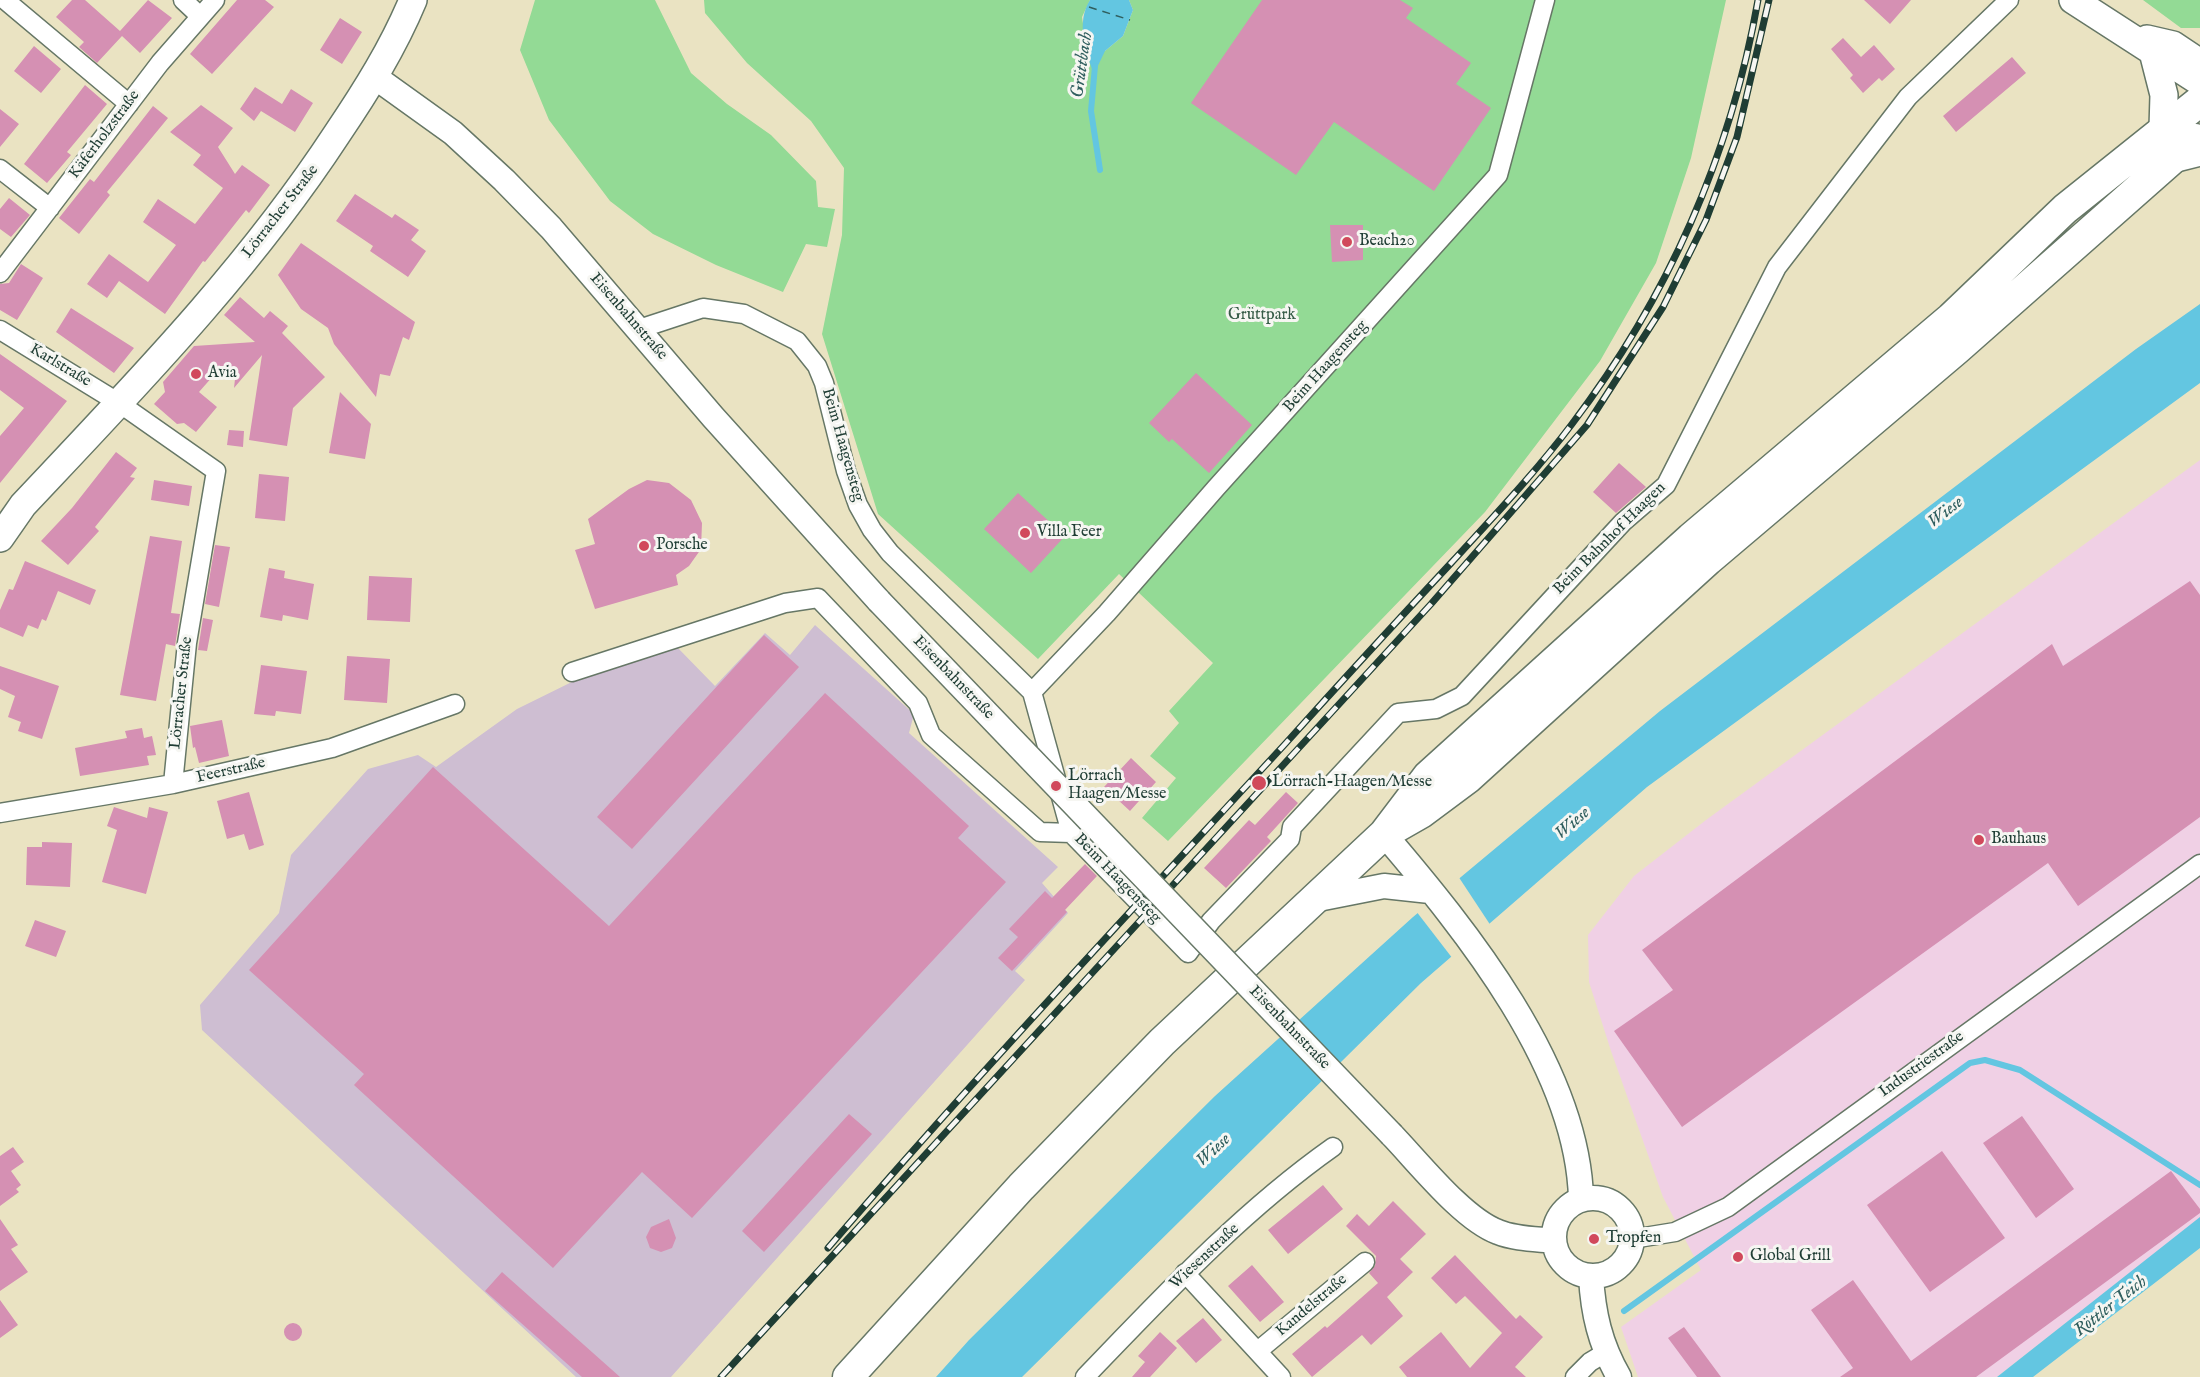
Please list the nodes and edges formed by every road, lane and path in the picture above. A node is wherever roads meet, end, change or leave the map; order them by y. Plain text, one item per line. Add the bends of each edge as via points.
1 (5, 0) edge
2 (183, 0) edge
3 (215, 0) edge
4 (413, 0) edge
5 (1545, 0) edge
6 (2009, 0) edge
7 (2073, 0) edge
8 (200, 16) junction
9 (2200, 43) edge
10 (2149, 44) junction
11 (2200, 63) edge
12 (375, 77) junction
13 (2200, 82) edge
14 (2200, 101) edge
15 (129, 104) junction
16 (2185, 142) edge
17 (0, 169) edge
18 (50, 208) junction
19 (0, 273) edge
20 (639, 329) junction
21 (0, 330) edge
22 (119, 403) junction
23 (0, 538) edge
24 (572, 672) dead end
25 (1032, 692) junction
26 (455, 704) dead end
27 (173, 784) junction
28 (0, 813) edge
29 (1071, 833) junction
30 (1384, 834) junction
31 (2200, 864) edge
32 (1406, 877) junction
33 (1313, 900) junction
34 (1188, 953) joint
35 (1333, 1147) dead end
36 (1581, 1199) junction
37 (1632, 1239) junction
38 (1554, 1241) junction
39 (1365, 1262) dead end
40 (1185, 1273) junction
41 (1591, 1276) junction
42 (1259, 1350) junction
43 (1605, 1353) junction
44 (848, 1377) edge
45 (1085, 1377) edge
46 (1281, 1377) edge
47 (1575, 1377) edge
48 (1619, 1377) edge

1 - 15 street
2 - 8 street
3 - 8 street, Käferholzstraße
4 - 12 main road, Lörracher Straße
5 - 25 street, Beim Haagensteg via 1498,174
6 - 34 street, Beim Bahnhof Haagen via 1908,97 1777,267 1666,485 1623,522 1462,696 1436,709 1398,713 1292,827 1290,839 1211,921
7 - 10 main road
8 - 15 street, Käferholzstraße
9 - 10 main road
10 - 11 main road via 2186,51
10 - 13 main road
10 - 16 main road via 2164,95
12 - 20 street, Eisenbahnstraße via 453,133 504,180
12 - 22 main road, Lörracher Straße via 302,188 217,293
14 - 16 main road
15 - 18 street, Käferholzstraße
16 - 30 main road via 1957,349 1708,560 1468,778 1421,813
17 - 18 street
18 - 19 street, Käferholzstraße
20 - 25 street, Beim Haagensteg via 703,308 744,314 797,341 817,366 846,471 872,530 890,553
20 - 38 street, Eisenbahnstraße, bridge via 879,601 1463,1209 1499,1233
21 - 22 street, Karlstraße
22 - 23 main road, Lörracher Straße via 23,505
22 - 27 street, Lörracher Straße via 216,471 187,643
24 - 29 street via 785,603 818,598 918,703 931,735 1040,832
25 - 29 street, Beim Haagensteg
26 - 27 street, Feerstraße via 332,748
27 - 28 street, Feerstraße
29 - 34 street, Beim Haagensteg
30 - 32 street
30 - 33 main road
31 - 37 street, Industriestraße via 1728,1207 1675,1232
32 - 33 street
32 - 36 street via 1430,891 1500,986 1534,1041 1563,1104 1579,1168
33 - 44 main road via 1162,1042 1029,1178
35 - 40 street, Wiesenstraße via 1299,1171
36 - 37 street via 1600,1199 1617,1206 1628,1221
36 - 38 street via 1560,1215
37 - 41 street via 1619,1266 1606,1274
38 - 41 street via 1566,1266
39 - 42 street, Kandelstraße
40 - 42 street
40 - 45 street, Wiesenstraße
41 - 43 street via 1595,1318
42 - 46 street
43 - 47 street
43 - 48 street

